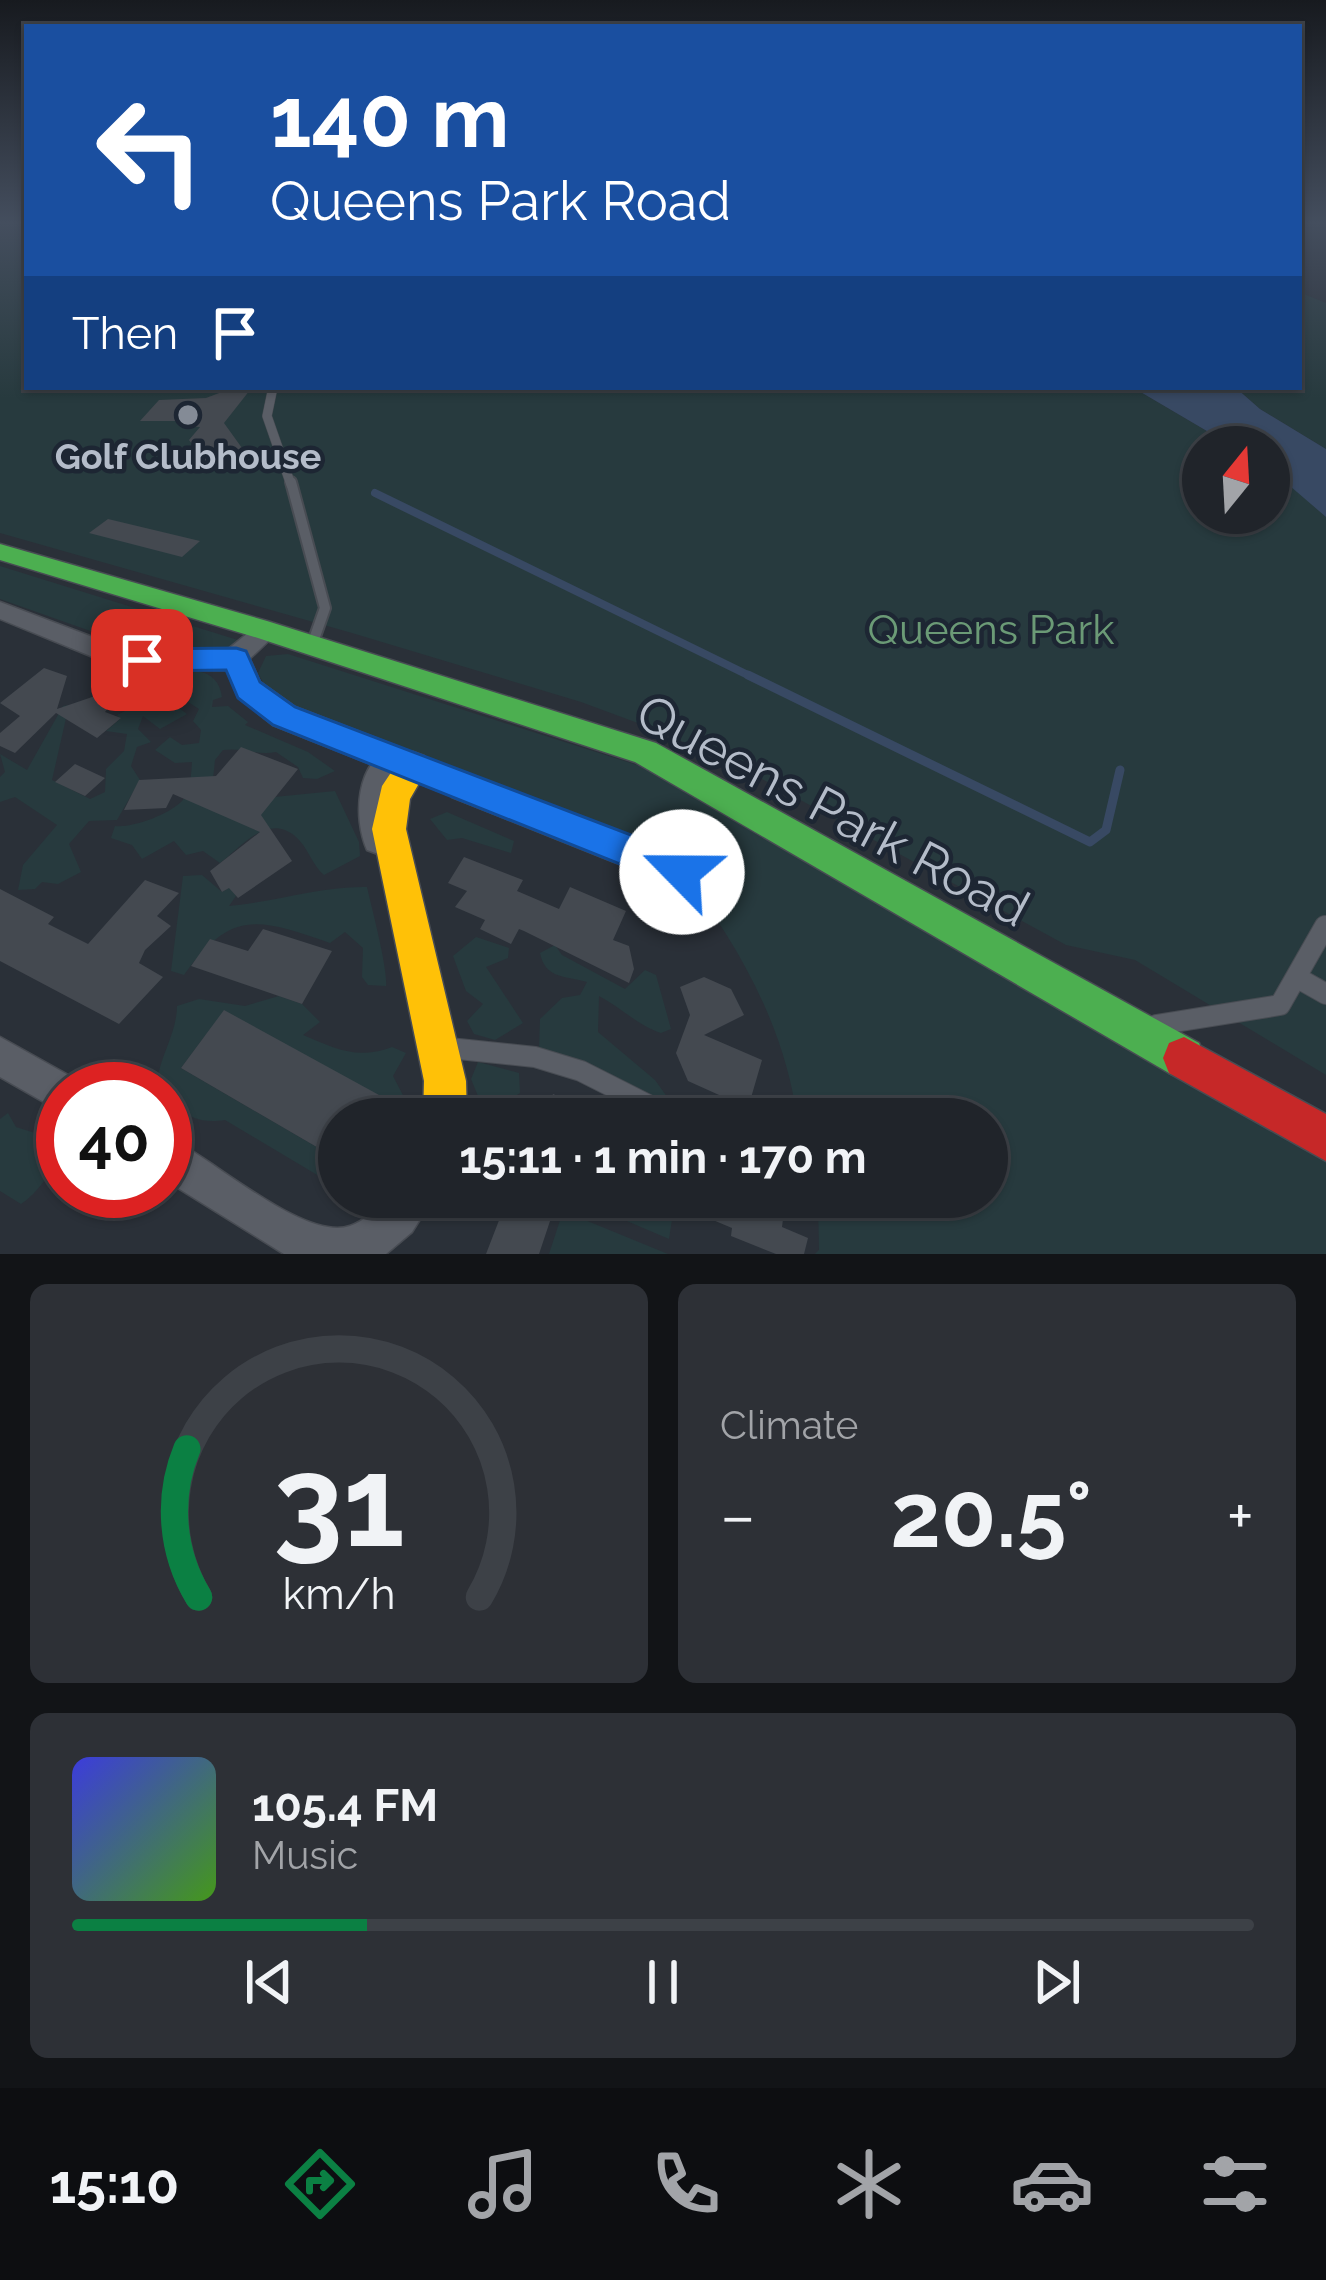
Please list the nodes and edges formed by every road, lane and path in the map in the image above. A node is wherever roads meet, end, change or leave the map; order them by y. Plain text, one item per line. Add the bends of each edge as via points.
1 (272, 390) edge
2 (0, 552) edge
3 (0, 610) edge
4 (267, 631) junction
5 (312, 645) junction
6 (236, 659) junction
7 (404, 762) junction
8 (682, 872) dead end
9 (400, 892) joint
10 (1326, 923) edge
11 (1295, 977) junction
12 (1326, 994) edge
13 (1131, 1029) junction
14 (436, 1047) junction
15 (0, 1056) edge
16 (36, 1078) edge
17 (445, 1098) edge
18 (634, 1098) edge
19 (1326, 1139) edge
20 (192, 1172) edge
21 (396, 1218) edge

1 - 5 lane via 267,416 325,608
2 - 4 main road, Queens Park Road
3 - 6 street via 124,657
4 - 5 main road, Queens Park Road
4 - 6 street
5 - 13 main road, Queens Park Road via 645,752
6 - 7 main road via 244,684 269,708
7 - 8 main road
7 - 9 street via 373,820
9 - 14 main road
10 - 11 lane
11 - 12 lane
11 - 13 lane via 1280,1005
13 - 19 main road, Queens Park Road
14 - 17 main road
14 - 18 lane via 535,1057
15 - 16 street
20 - 21 street via 328,1250 357,1246

